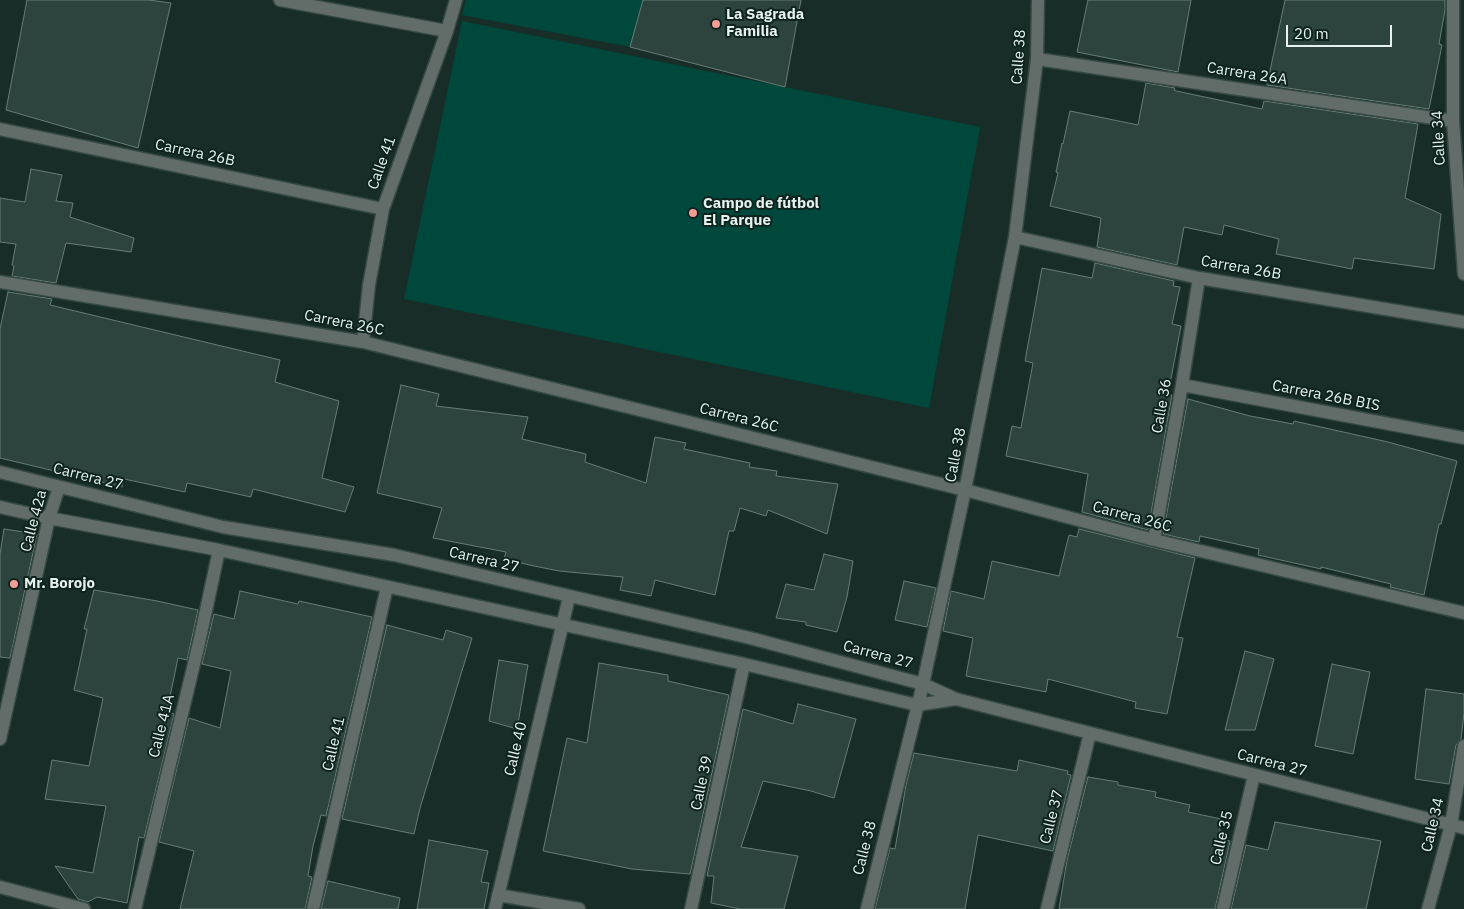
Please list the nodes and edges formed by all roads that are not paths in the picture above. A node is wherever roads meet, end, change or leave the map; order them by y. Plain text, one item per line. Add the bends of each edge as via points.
1 (280, 0) edge
2 (456, 0) edge
3 (1038, 0) edge
4 (1453, 0) edge
5 (447, 32) junction
6 (1037, 59) junction
7 (1453, 121) junction
8 (0, 129) edge
9 (383, 209) junction
10 (1015, 237) junction
11 (1464, 274) edge
12 (1199, 278) junction
13 (0, 282) edge
14 (1464, 322) edge
15 (362, 342) junction
16 (1182, 385) junction
17 (1464, 438) edge
18 (0, 472) edge
19 (59, 487) junction
20 (965, 490) junction
21 (0, 506) edge
22 (49, 518) junction
23 (1154, 540) junction
24 (219, 550) junction
25 (387, 587) junction
26 (569, 597) junction
27 (1464, 613) edge
28 (563, 625) junction
29 (744, 664) junction
30 (923, 684) junction
31 (956, 699) junction
32 (917, 705) junction
33 (1090, 733) junction
34 (0, 739) edge
35 (1464, 746) edge
36 (1254, 775) junction
37 (1451, 825) junction
38 (1464, 828) edge
39 (0, 887) edge
40 (498, 895) junction
41 (84, 909) edge
42 (135, 909) edge
43 (313, 909) edge
44 (495, 909) edge
45 (579, 909) edge
46 (691, 909) edge
47 (867, 909) edge
48 (1047, 909) edge
49 (1223, 909) edge
50 (1428, 909) edge

1 - 5 street
2 - 5 street, Calle 41
3 - 6 street, Calle 38
4 - 7 street, Calle 34
5 - 9 street, Calle 41
6 - 7 street, Carrera 26A
6 - 10 street, Calle 38
7 - 11 street, Calle 34
8 - 9 street, Carrera 26B
9 - 15 street, Calle 41
10 - 12 street, Carrera 26B
10 - 20 street, Calle 38
12 - 14 street, Carrera 26B
12 - 16 street, Calle 36
13 - 15 street, Carrera 26C
15 - 20 street, Carrera 26C
16 - 17 street, Carrera 26B BIS
16 - 23 street, Calle 36
18 - 19 street, Carrera 27
19 - 22 street, Calle 42a
19 - 26 street, Carrera 27 via 223,527 394,556
20 - 23 street, Carrera 26C
20 - 30 street, Calle 38
21 - 22 street, Carrera 27
22 - 24 street, Carrera 27
22 - 34 street, Calle 42a
23 - 27 street, Carrera 26C
24 - 25 street, Carrera 27
24 - 42 street, Calle 41A
25 - 28 street, Carrera 27
25 - 43 street, Calle 41
26 - 28 street, Calle 40
26 - 30 street, Carrera 27 via 750,638
28 - 29 street, Carrera 27
28 - 40 street, Calle 40
29 - 32 street, Carrera 27
29 - 46 street, Calle 39
30 - 31 street, Carrera 27
30 - 32 street, Calle 38
31 - 32 street, Carrera 27
31 - 33 street, Carrera 27
32 - 47 street, Calle 38
33 - 36 street, Carrera 27
33 - 48 street, Calle 37
35 - 37 street, Calle 34
36 - 37 street, Carrera 27
36 - 49 street, Calle 35
37 - 38 street, Carrera 27
37 - 50 street, Calle 34
39 - 41 street
40 - 44 street, Calle 40
40 - 45 street

